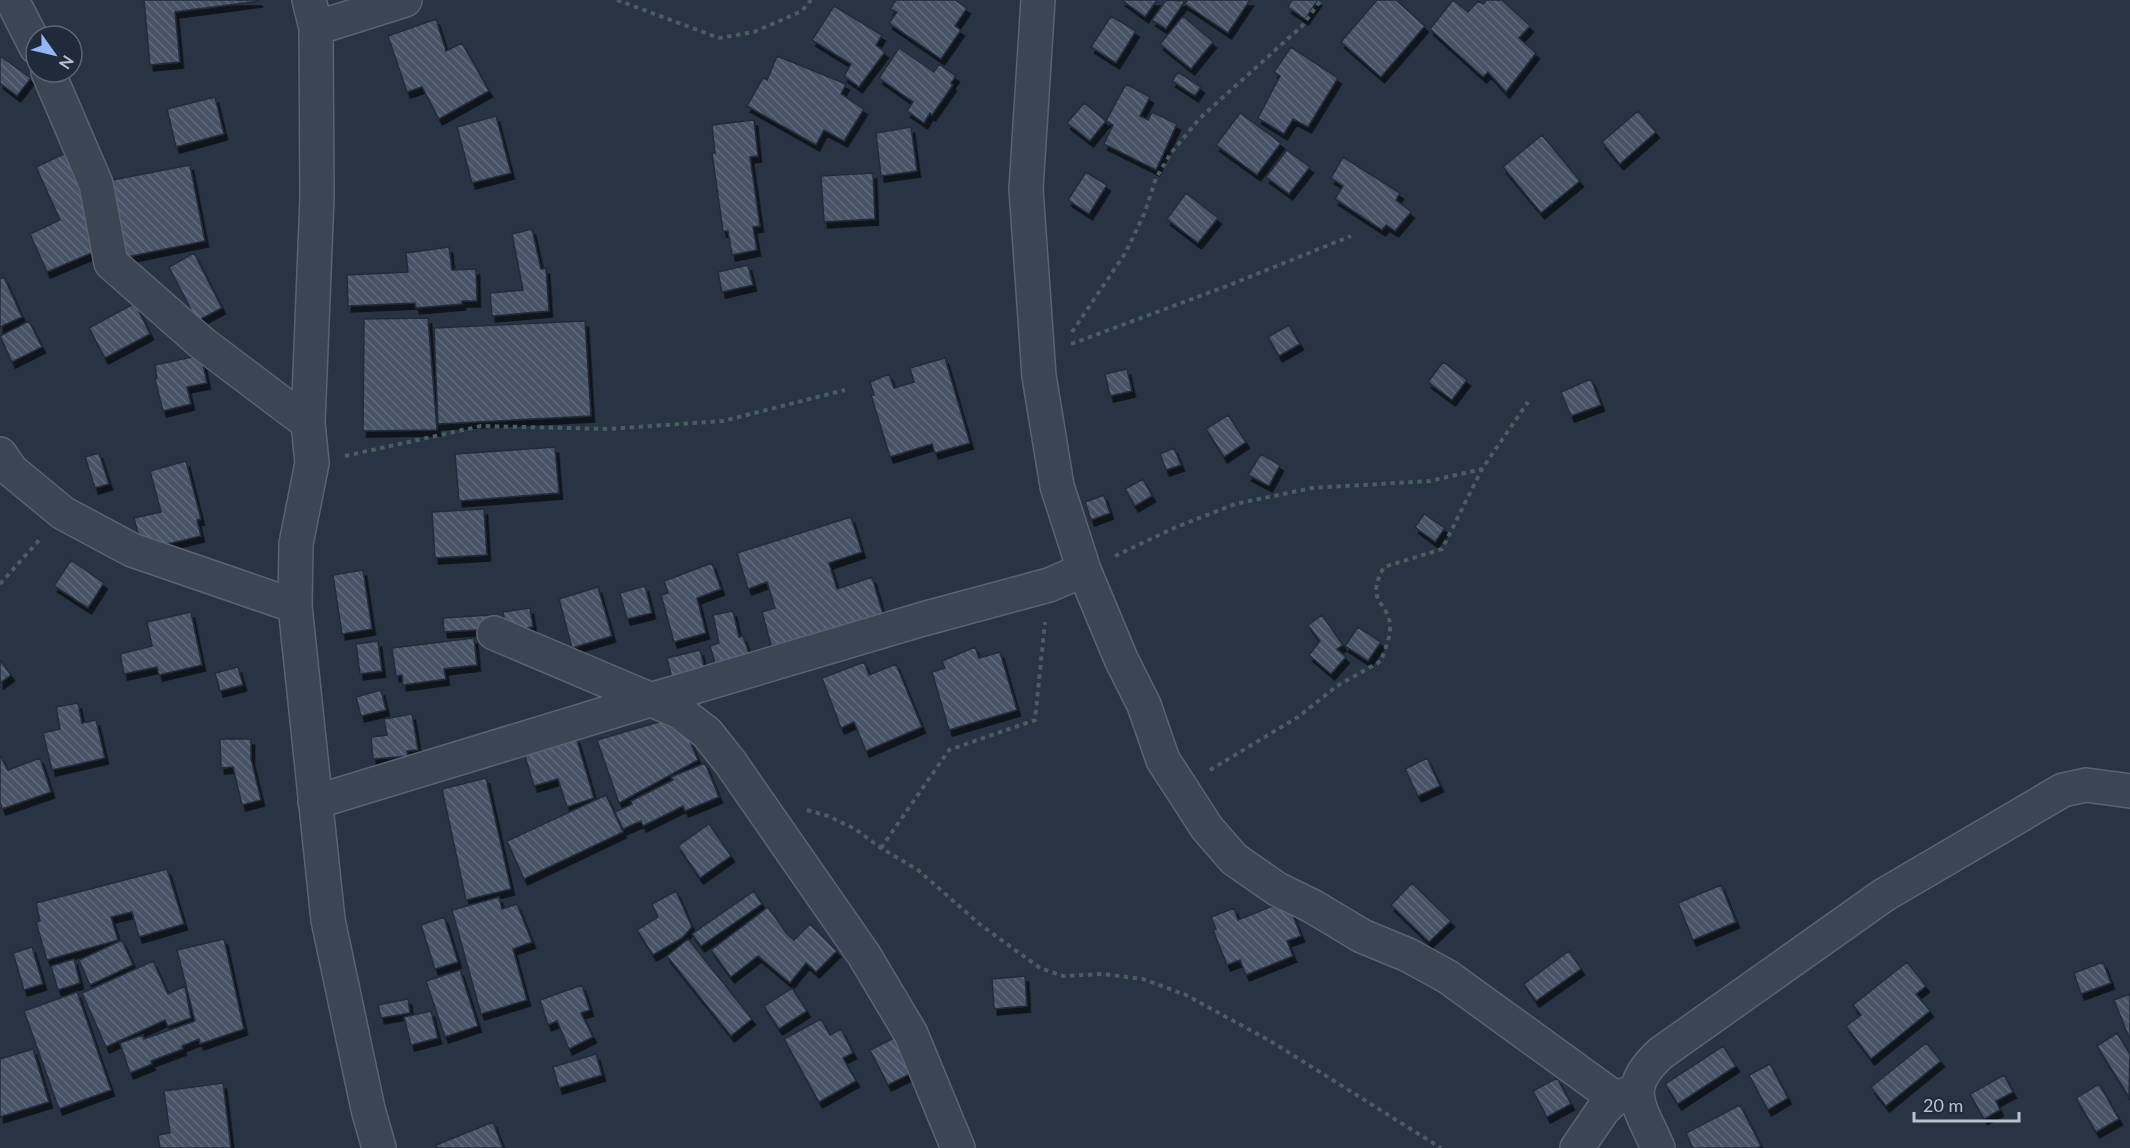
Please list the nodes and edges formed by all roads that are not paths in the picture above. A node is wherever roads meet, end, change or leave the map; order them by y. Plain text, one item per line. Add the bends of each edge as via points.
1 (12, 0) edge
2 (405, 0) edge
3 (1038, 0) edge
4 (313, 14) edge
5 (24, 24) edge
6 (53, 84) edge
7 (308, 423) junction
8 (0, 454) edge
9 (1084, 570) junction
10 (295, 606) junction
11 (494, 633) dead end
12 (650, 700) junction
13 (2130, 791) edge
14 (315, 802) junction
15 (1626, 1095) junction
16 (379, 1148) edge
17 (957, 1148) edge
18 (1577, 1148) edge
19 (1658, 1148) edge

1 - 5 street
2 - 4 street
3 - 9 street via 1026,189 1040,376 1057,486
4 - 7 street via 317,198
6 - 7 street via 96,184 111,263 202,344
7 - 10 street via 312,463 296,544
8 - 10 street via 11,470 63,513 132,550
9 - 12 street via 1050,585
9 - 15 street via 1163,760 1207,828 1234,859 1277,890 1448,977
10 - 14 street
11 - 12 street
12 - 14 street
12 - 17 street via 680,712 707,733 864,955 911,1034
13 - 15 street via 2086,785 2063,790 1884,895 1661,1053
14 - 16 street via 328,920
15 - 18 street via 1603,1110
15 - 19 street via 1639,1104

